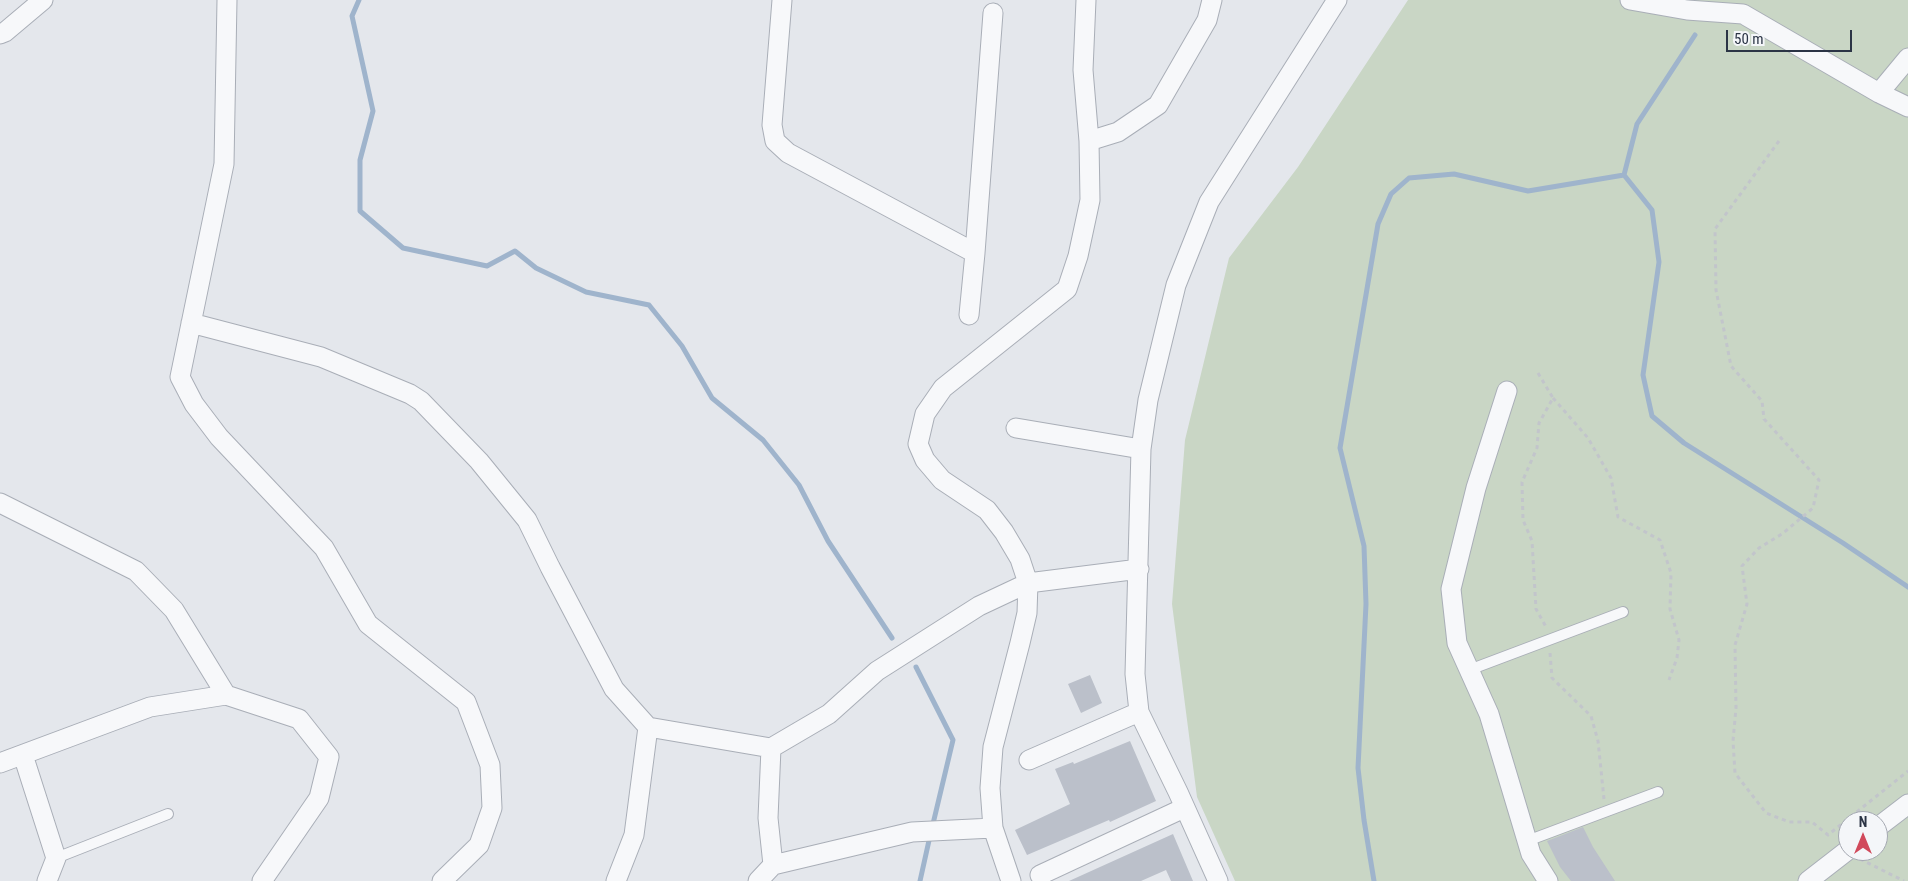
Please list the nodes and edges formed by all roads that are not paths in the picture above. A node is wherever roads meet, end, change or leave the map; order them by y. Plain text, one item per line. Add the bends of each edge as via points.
1 (44, 0) edge
2 (227, 0) edge
3 (782, 0) edge
4 (1086, 0) edge
5 (1212, 0) edge
6 (1337, 0) edge
7 (1630, 0) edge
8 (1749, 7) edge
9 (993, 13) dead end
10 (0, 34) edge
11 (1908, 58) edge
12 (1878, 93) junction
13 (1908, 107) edge
14 (1089, 141) junction
15 (975, 253) junction
16 (969, 315) dead end
17 (190, 323) junction
18 (1508, 391) dead end
19 (1016, 428) dead end
20 (1142, 449) junction
21 (0, 503) edge
22 (1139, 569) junction
23 (1028, 584) junction
24 (1623, 612) dead end
25 (1470, 670) junction
26 (226, 695) junction
27 (1139, 712) junction
28 (648, 727) junction
29 (771, 748) junction
30 (23, 755) junction
31 (1029, 760) dead end
32 (0, 763) edge
33 (1658, 792) dead end
34 (1908, 804) edge
35 (1184, 808) junction
36 (168, 814) dead end
37 (1888, 819) edge
38 (993, 828) junction
39 (1527, 841) junction
40 (56, 858) junction
41 (1842, 861) edge
42 (773, 865) junction
43 (1040, 875) dead end
44 (47, 881) edge
45 (262, 881) edge
46 (442, 881) edge
47 (616, 881) edge
48 (758, 881) edge
49 (1011, 881) edge
50 (1218, 881) edge
51 (1548, 881) edge
52 (1808, 881) edge

1 - 10 street
2 - 17 street via 224,164
3 - 15 street via 772,125 775,140 788,153
4 - 14 street via 1083,70
5 - 14 street via 1207,20 1158,105 1118,132
6 - 20 street via 1209,202 1176,285 1148,400
7 - 8 street via 1687,10
8 - 12 street
9 - 15 street
11 - 12 street
12 - 13 street
14 - 23 street via 1090,200 1067,289 942,388 925,414 918,444 925,460 942,480 987,510 1020,559
15 - 16 street
17 - 28 street via 322,357 421,401 479,461 528,520 614,689
17 - 46 street via 180,378 194,404 219,437 324,548 368,624 466,702 490,765 492,808 480,845
18 - 25 street via 1476,488 1451,589 1457,642
19 - 20 street
20 - 22 street
21 - 26 street via 136,571 174,610
22 - 23 street
22 - 27 street via 1135,674
23 - 29 street via 978,606 878,671 830,714
23 - 38 street via 1022,635 993,748 990,788
24 - 25 lane
25 - 39 street via 1489,714
26 - 30 street via 150,707
26 - 45 street via 299,719 329,757 319,798
27 - 31 street
27 - 35 street
28 - 29 street
28 - 47 street via 634,836
29 - 42 street via 768,818
30 - 32 street
30 - 40 street
33 - 39 lane
34 - 37 street
35 - 43 street
35 - 50 street
36 - 40 lane
38 - 42 street via 912,832
38 - 49 street
39 - 51 street via 1531,854
40 - 44 street
41 - 52 street
42 - 48 street

